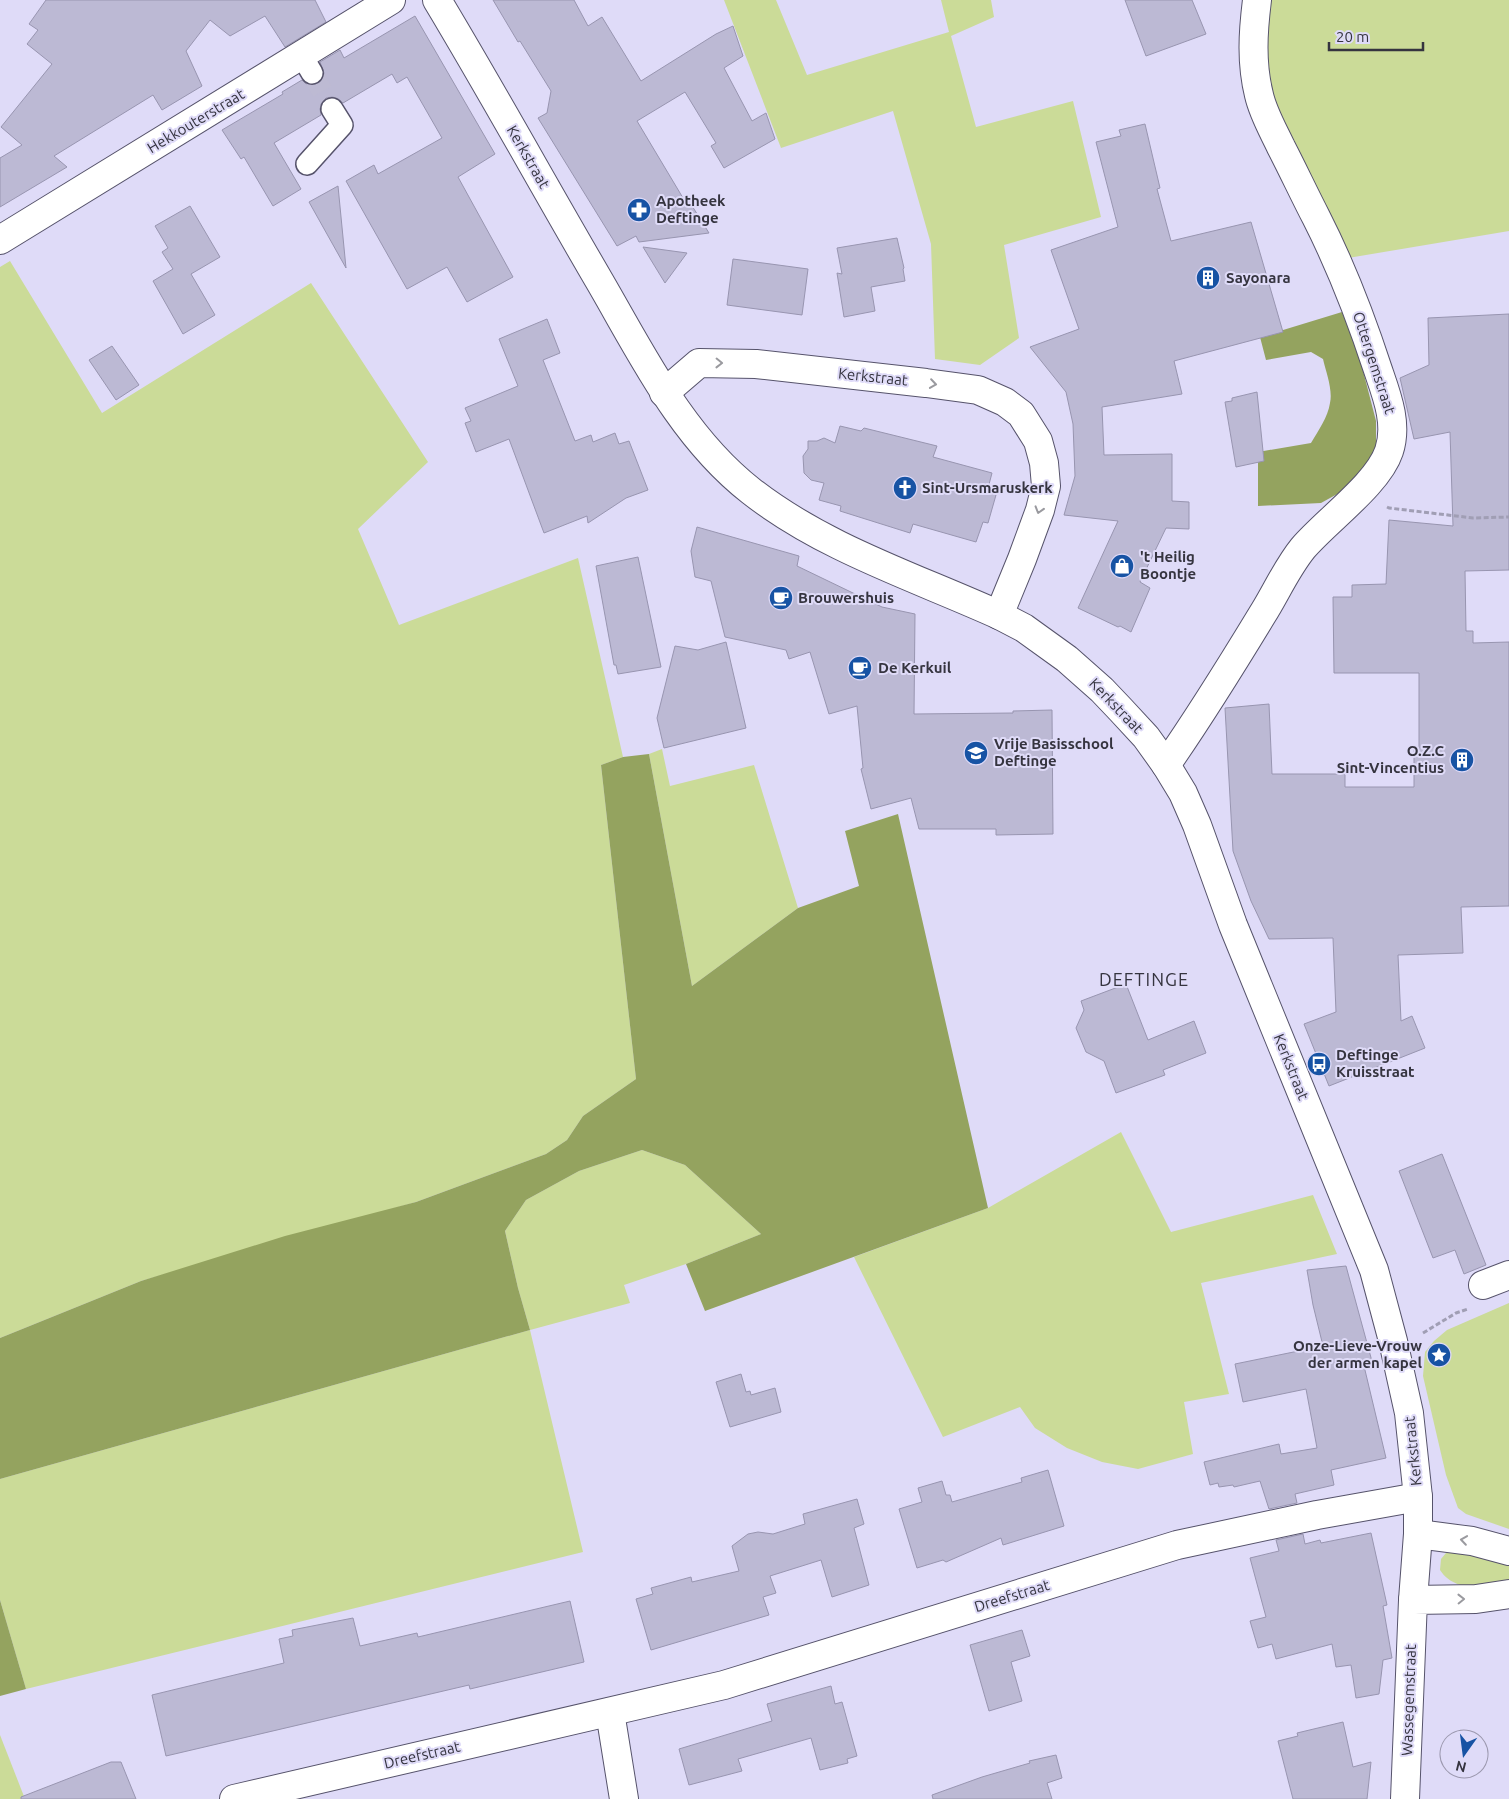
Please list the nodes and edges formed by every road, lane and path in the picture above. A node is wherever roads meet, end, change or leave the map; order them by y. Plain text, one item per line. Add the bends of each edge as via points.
1 (391, 0) edge
2 (437, 0) edge
3 (1257, 0) edge
4 (332, 109) tunnel mouth
5 (307, 164) dead end
6 (0, 240) edge
7 (664, 393) junction
8 (1366, 485) junction
9 (1509, 517) edge
10 (999, 615) junction
11 (1166, 765) junction
12 (1509, 1275) edge
13 (1483, 1286) joint
14 (1393, 1341) junction
15 (1418, 1497) junction
16 (1418, 1534) junction
17 (1509, 1551) edge
18 (1509, 1594) edge
19 (1413, 1600) junction
20 (610, 1712) junction
21 (234, 1799) edge
22 (624, 1799) edge
23 (1405, 1799) edge

1 - 6 street, Hekkouterstraat via 307,64
2 - 7 street, Kerkstraat
3 - 8 street, Ottergemstraat via 1253,48 1259,96 1272,129 1338,259 1370,344 1392,417 1389,450
4 - 5 street via 342,126
7 - 10 street, Kerkstraat via 722,466 751,491 805,528
7 -> 10 street, Kerkstraat via 699,363 756,364 978,390 1005,402 1021,414 1038,441 1046,486 1022,560
8 - 9 path via 1389,508 1473,518
8 - 11 street, Ottergemstraat via 1325,525 1286,573 1201,714
10 - 11 street, Kerkstraat via 1047,644 1102,690
11 - 14 street, Kerkstraat via 1197,825 1233,925 1374,1270
12 - 13 street
13 - 14 path via 1476,1306 1456,1313 1418,1336
14 - 15 street, Kerkstraat via 1409,1413
15 - 16 street, Kerkstraat
15 - 20 street, Dreefstraat via 1177,1545 724,1686
17 -> 16 street via 1472,1541
16 - 19 street, Kerkstraat
19 -> 18 street via 1476,1599
19 - 23 street, Wassegemstraat
20 - 21 street, Dreefstraat
20 - 22 street

